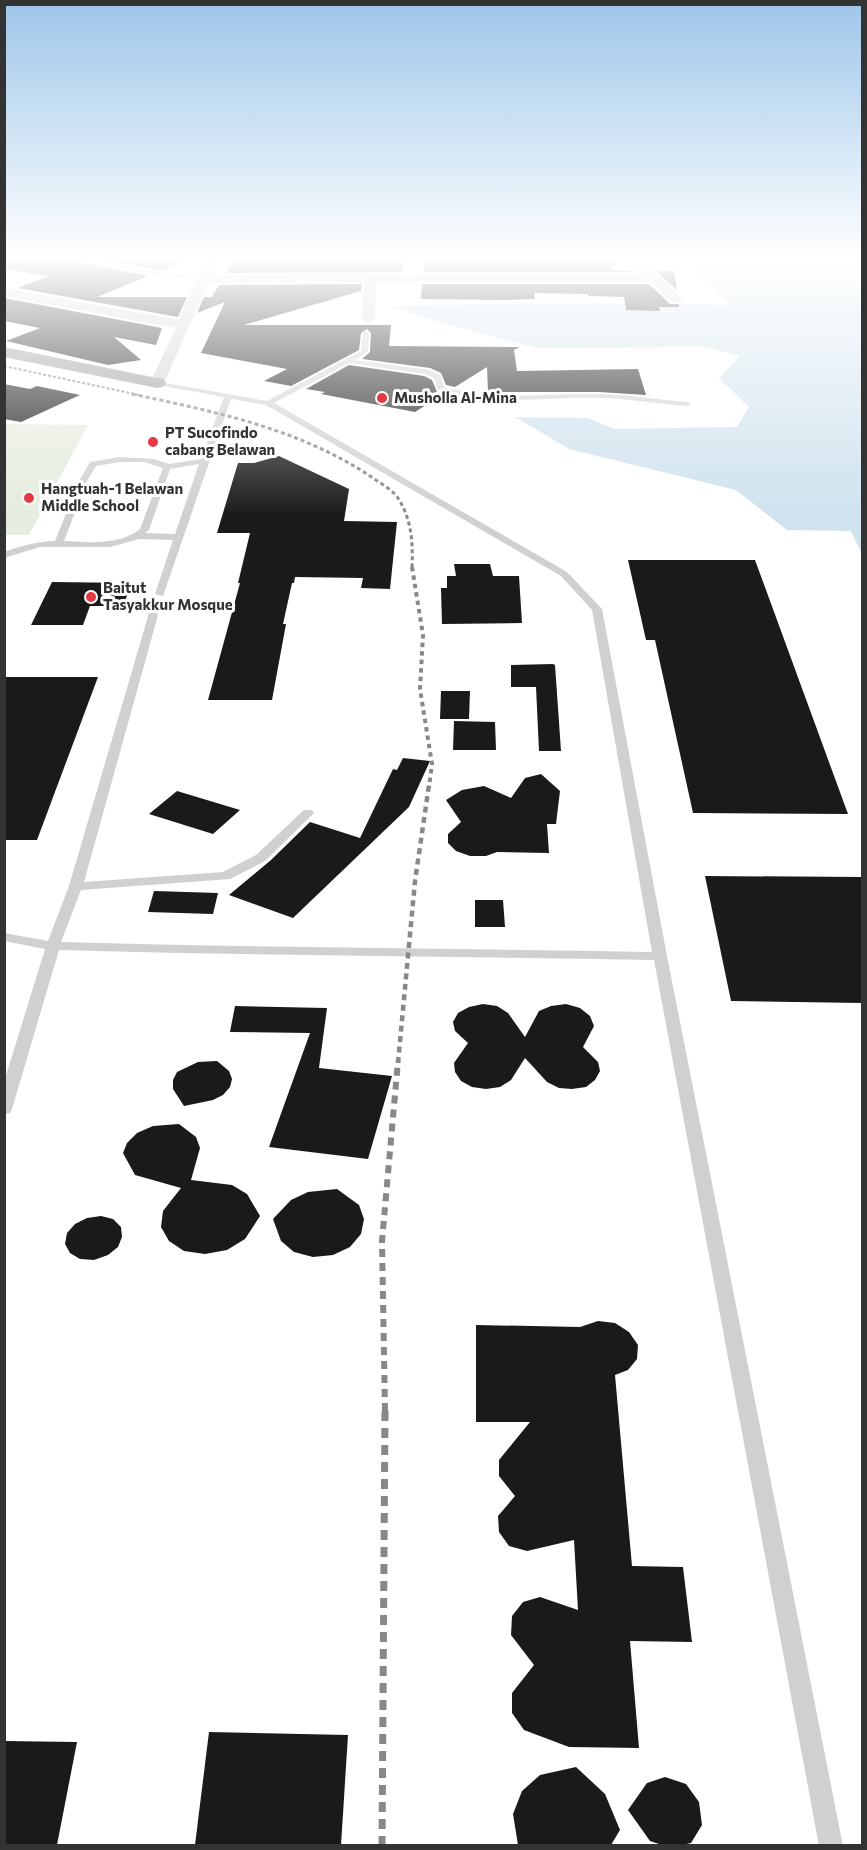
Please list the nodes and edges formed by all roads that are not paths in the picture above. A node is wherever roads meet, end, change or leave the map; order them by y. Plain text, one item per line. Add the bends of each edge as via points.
1 (175, 343) edge
2 (365, 343) edge
3 (4, 352) edge
4 (349, 361) junction
5 (157, 383) junction
6 (228, 397) junction
7 (268, 403) junction
8 (687, 404) dead end
9 (204, 460) junction
10 (168, 467) junction
11 (139, 536) junction
12 (179, 537) junction
13 (58, 544) junction
14 (4, 555) edge
15 (160, 594) dead end
16 (153, 615) dead end
17 (308, 813) dead end
18 (76, 886) junction
19 (4, 937) edge
20 (53, 946) junction
21 (660, 956) junction
22 (4, 1109) edge
23 (831, 1845) edge

1 - 5 street
2 - 4 lane via 364,352
3 - 5 highway
4 - 7 lane
4 - 8 lane via 427,372 437,376 441,388 466,395 606,396
5 - 6 lane
6 - 7 lane
6 - 9 lane
7 - 21 lane via 564,574 597,609
9 - 10 lane
9 - 12 lane
10 - 11 lane
10 - 13 lane via 157,460 106,460 93,464
11 - 12 lane
11 - 13 lane via 111,544
12 - 15 lane
13 - 14 lane via 40,544
16 - 18 lane
17 - 18 lane via 242,872
18 - 20 lane
19 - 20 lane
20 - 21 lane
20 - 22 lane
21 - 23 lane

